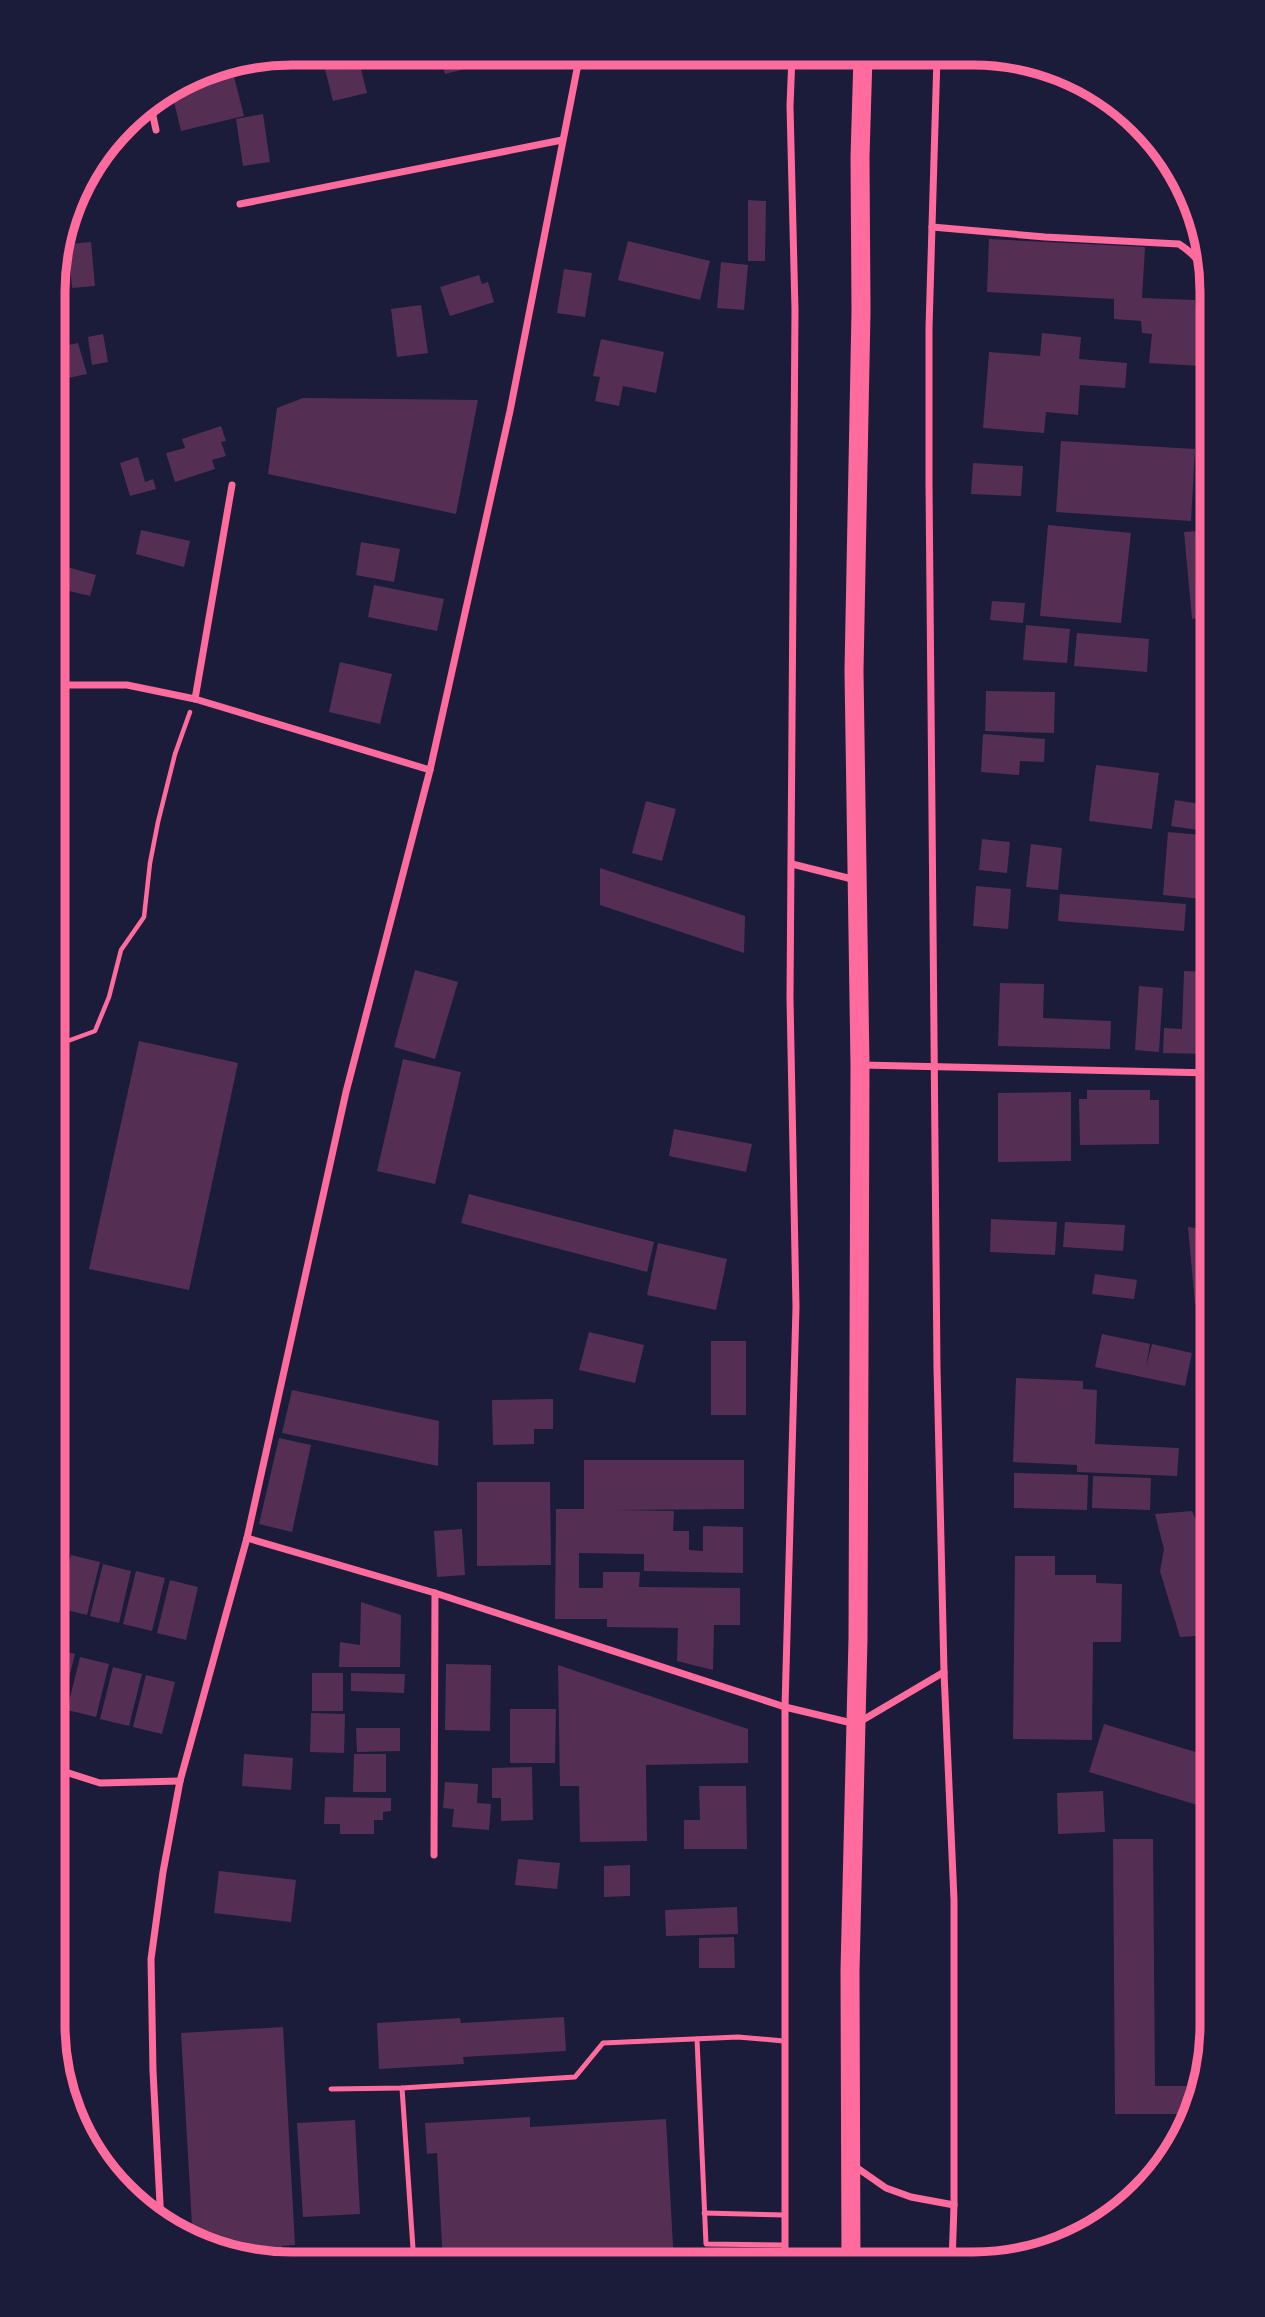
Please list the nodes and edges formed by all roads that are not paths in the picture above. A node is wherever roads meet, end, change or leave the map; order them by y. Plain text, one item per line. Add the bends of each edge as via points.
1 (578, 65) edge
2 (792, 65) edge
3 (863, 65) edge
4 (937, 65) edge
5 (152, 113) edge
6 (156, 130) dead end
7 (562, 140) junction
8 (240, 204) dead end
9 (932, 227) junction
10 (1197, 258) edge
11 (232, 485) dead end
12 (65, 685) edge
13 (195, 699) junction
14 (430, 770) junction
15 (792, 864) junction
16 (856, 880) junction
17 (860, 1065) junction
18 (933, 1067) junction
19 (1200, 1073) edge
20 (247, 1538) junction
21 (435, 1593) junction
22 (944, 1672) junction
23 (785, 1707) junction
24 (856, 1724) junction
25 (65, 1772) edge
26 (180, 1781) junction
27 (434, 1856) dead end
28 (697, 2039) junction
29 (784, 2041) junction
30 (402, 2088) junction
31 (331, 2089) dead end
32 (852, 2165) junction
33 (954, 2205) junction
34 (160, 2210) edge
35 (704, 2213) junction
36 (785, 2215) junction
37 (785, 2245) junction
38 (413, 2252) edge
39 (785, 2252) edge
40 (852, 2252) edge
41 (952, 2252) edge

1 - 7 street
2 - 15 street
3 - 16 highway via 854,671
4 - 9 street
5 - 6 street
7 - 8 street
7 - 14 street via 510,411
9 - 10 street via 1179,244
9 - 18 street
11 - 13 street
12 - 13 street via 127,685
13 - 14 street
14 - 20 street via 346,1093
15 - 16 street
15 - 23 street via 796,1307
16 - 17 highway
17 - 18 street
17 - 24 highway
18 - 19 street
18 - 22 street
20 - 21 street
20 - 26 street
21 - 23 street
21 - 27 street
22 - 24 street
22 - 33 street via 954,1900
23 - 24 street
23 - 29 street
24 - 32 highway via 850,1970
25 - 26 street via 100,1783
26 - 34 street via 151,1959
28 - 29 lane
28 - 30 lane via 603,2043 575,2077
28 - 35 lane
29 - 36 street
30 - 31 lane
30 - 38 lane
32 - 33 street via 886,2188
32 - 40 highway
33 - 41 street
35 - 36 lane
35 - 37 lane via 706,2244
36 - 37 street
37 - 39 street

